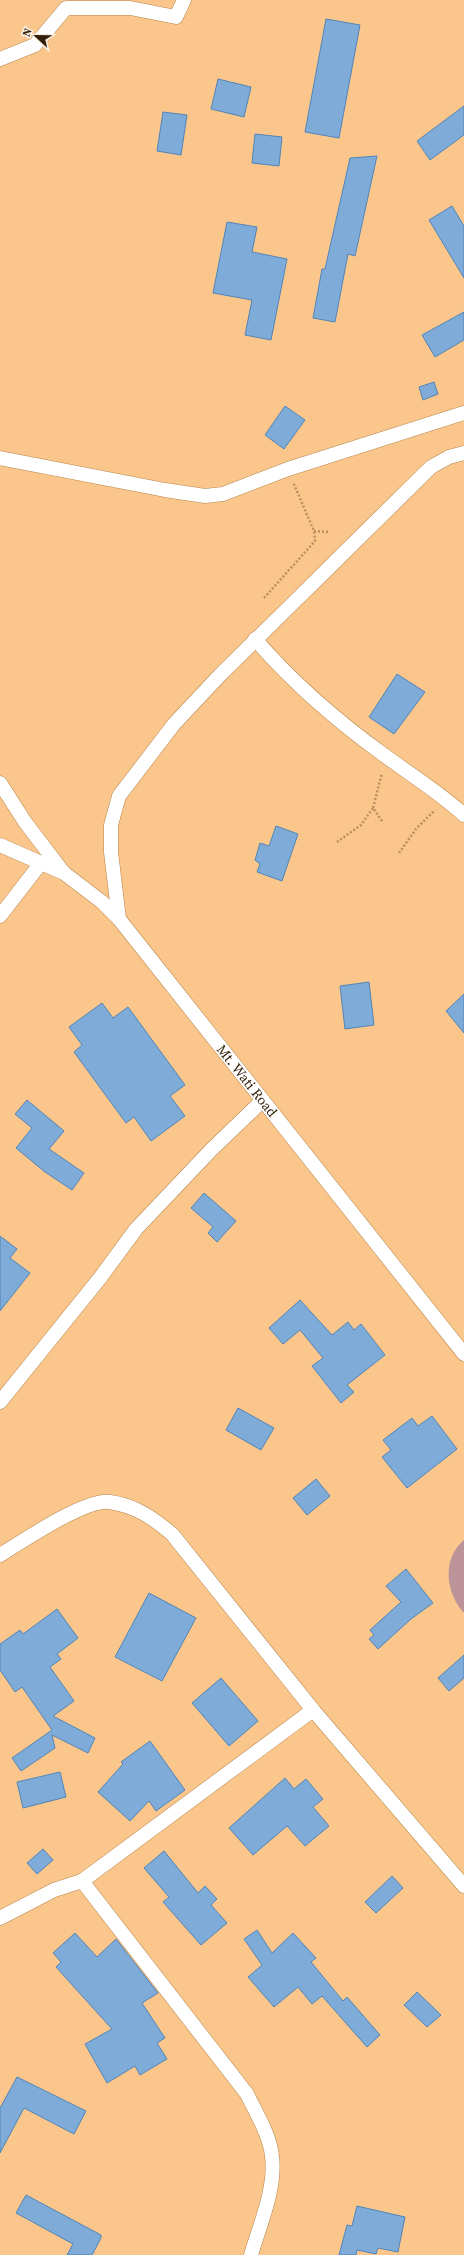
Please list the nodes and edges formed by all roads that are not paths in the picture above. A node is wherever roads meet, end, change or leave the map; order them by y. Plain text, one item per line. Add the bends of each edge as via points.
1 (184, 0) edge
2 (0, 59) edge
3 (464, 413) edge
4 (464, 453) edge
5 (0, 458) edge
6 (255, 639) junction
7 (0, 783) edge
8 (464, 815) edge
9 (0, 845) edge
10 (40, 863) junction
11 (64, 873) junction
12 (0, 916) edge
13 (120, 918) junction
14 (262, 1101) junction
15 (464, 1354) edge
16 (0, 1402) edge
17 (0, 1555) edge
18 (313, 1710) junction
19 (82, 1881) junction
20 (464, 1886) edge
21 (0, 1918) edge
22 (251, 2255) edge

1 - 2 street via 176,17 130,8 66,8 35,45
3 - 5 street via 288,469 223,494 205,496
4 - 6 street via 449,457 431,467
6 - 8 street via 304,691 383,755 446,798
6 - 13 street via 174,724 119,796 110,825
7 - 11 street via 25,822
9 - 10 street, Mt. Wati Road
10 - 11 street, Mt. Wati Road
10 - 12 street
11 - 13 street, Mt. Wati Road
13 - 14 street, Mt. Wati Road
14 - 15 street, Mt. Wati Road
14 - 16 street via 201,1160 136,1229
17 - 18 street via 76,1510 109,1501 138,1509 155,1519 172,1534
18 - 19 street
18 - 20 street
19 - 21 street via 54,1890
19 - 22 street via 247,2094 264,2130 272,2156 270,2190

